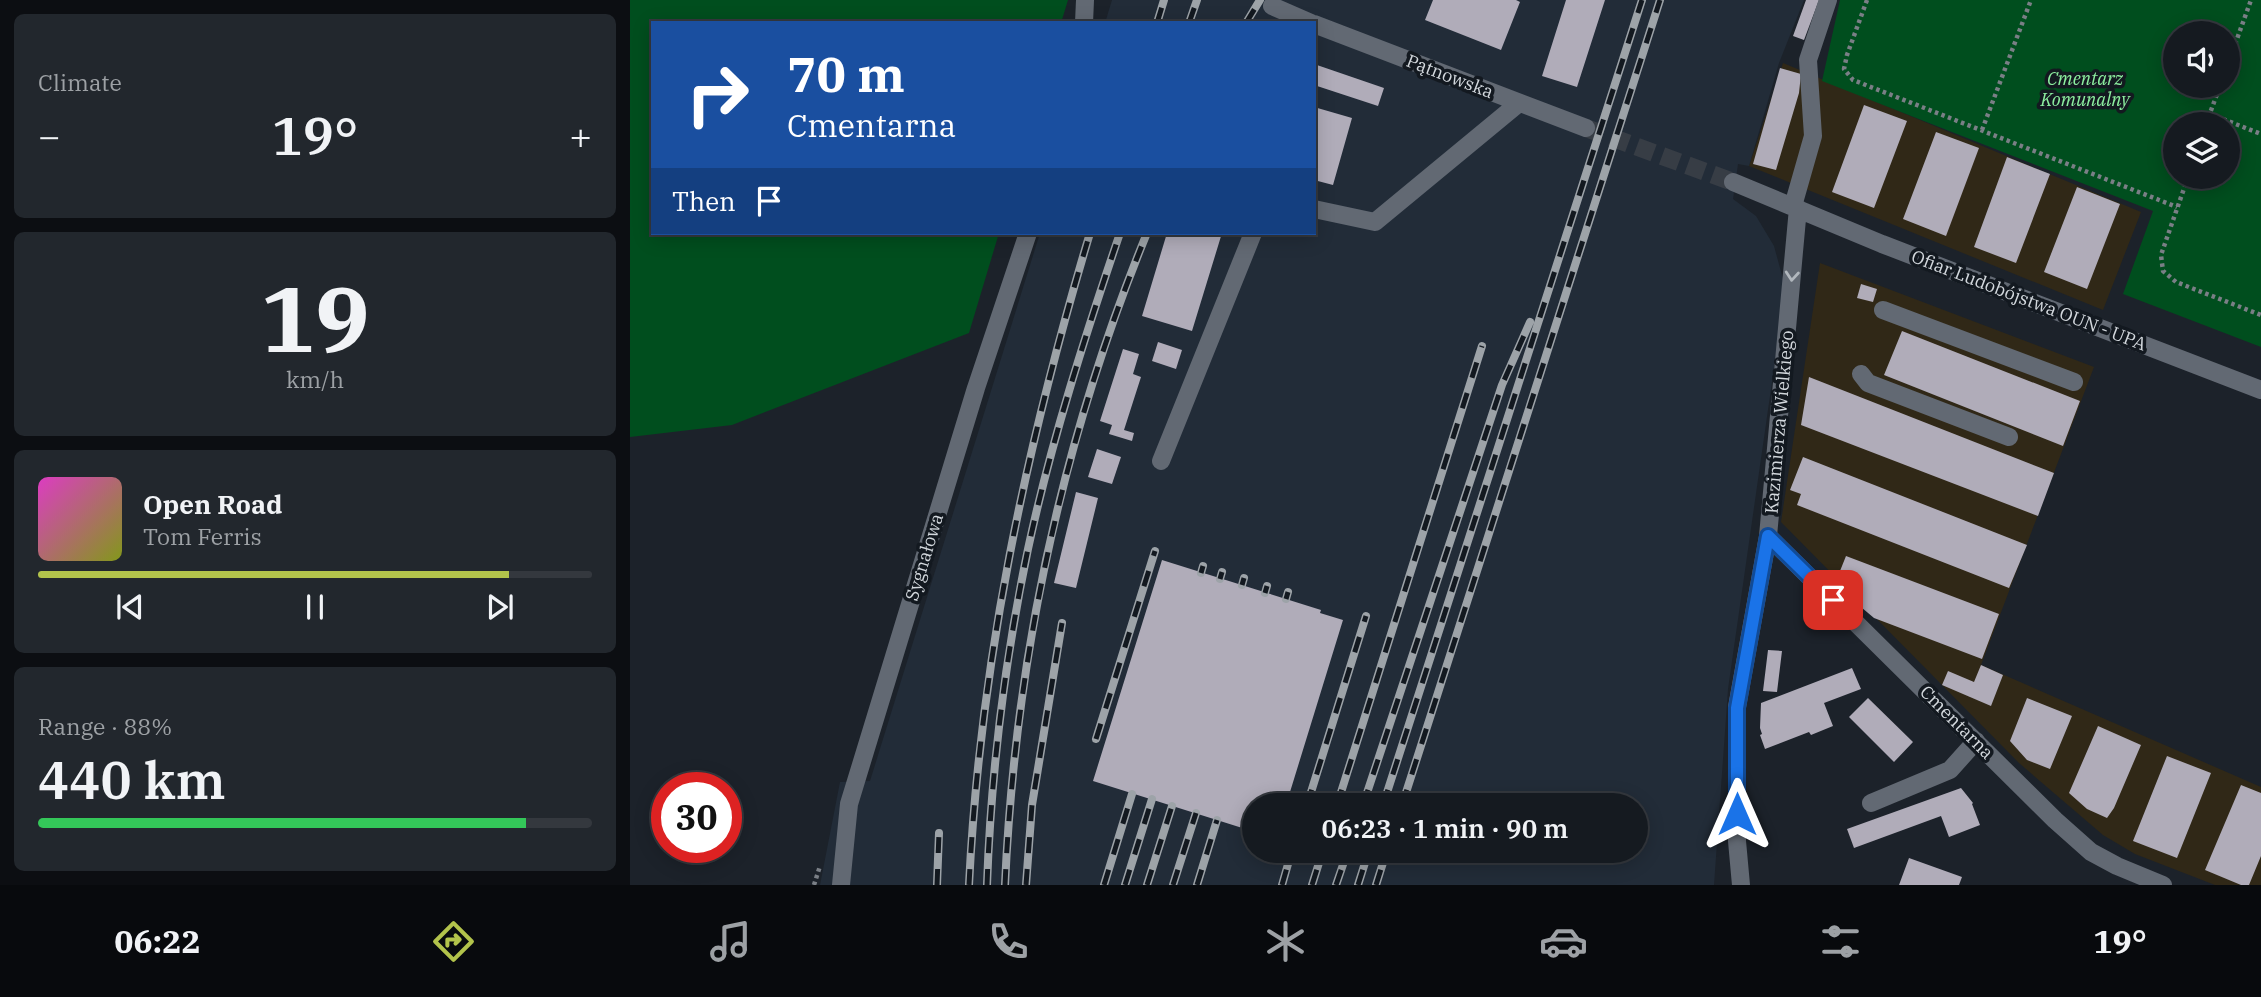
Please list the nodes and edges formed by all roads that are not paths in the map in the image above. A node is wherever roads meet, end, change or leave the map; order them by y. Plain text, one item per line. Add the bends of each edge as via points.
1 (1085, 0) edge
2 (1828, 0) edge
3 (1272, 6) dead end
4 (1084, 21) edge
5 (1305, 21) edge
6 (1316, 26) edge
7 (1519, 103) junction
8 (1586, 128) tunnel mouth
9 (1733, 182) tunnel mouth
10 (1796, 207) junction
11 (1316, 209) edge
12 (1027, 235) edge
13 (1252, 235) edge
14 (1883, 310) dead end
15 (1861, 374) dead end
16 (2074, 382) dead end
17 (2261, 390) edge
18 (2009, 438) dead end
19 (1161, 461) dead end
20 (1768, 536) junction
21 (1976, 741) junction
22 (1871, 803) dead end
23 (841, 885) edge
24 (1741, 885) edge
25 (2163, 885) edge

1 - 4 street
2 - 10 street, Kazimierza Wielkiego via 1808,60 1814,136
3 - 5 street, Pątnowska
6 - 7 street, Pątnowska
7 - 8 street, Pątnowska
7 - 11 street via 1376,222
9 - 10 street
10 - 17 street, Ofiar Ludobójstwa OUN - UPA
10 -> 20 street, Kazimierza Wielkiego
12 - 23 street, Sygnałowa via 849,804
13 - 19 street
14 - 16 street
15 - 18 street via 1868,383
20 - 21 street, Cmentarna
20 - 24 street, Kazimierza Wielkiego via 1737,708
21 - 22 street via 1950,770
21 - 25 street, Cmentarna via 2091,852

